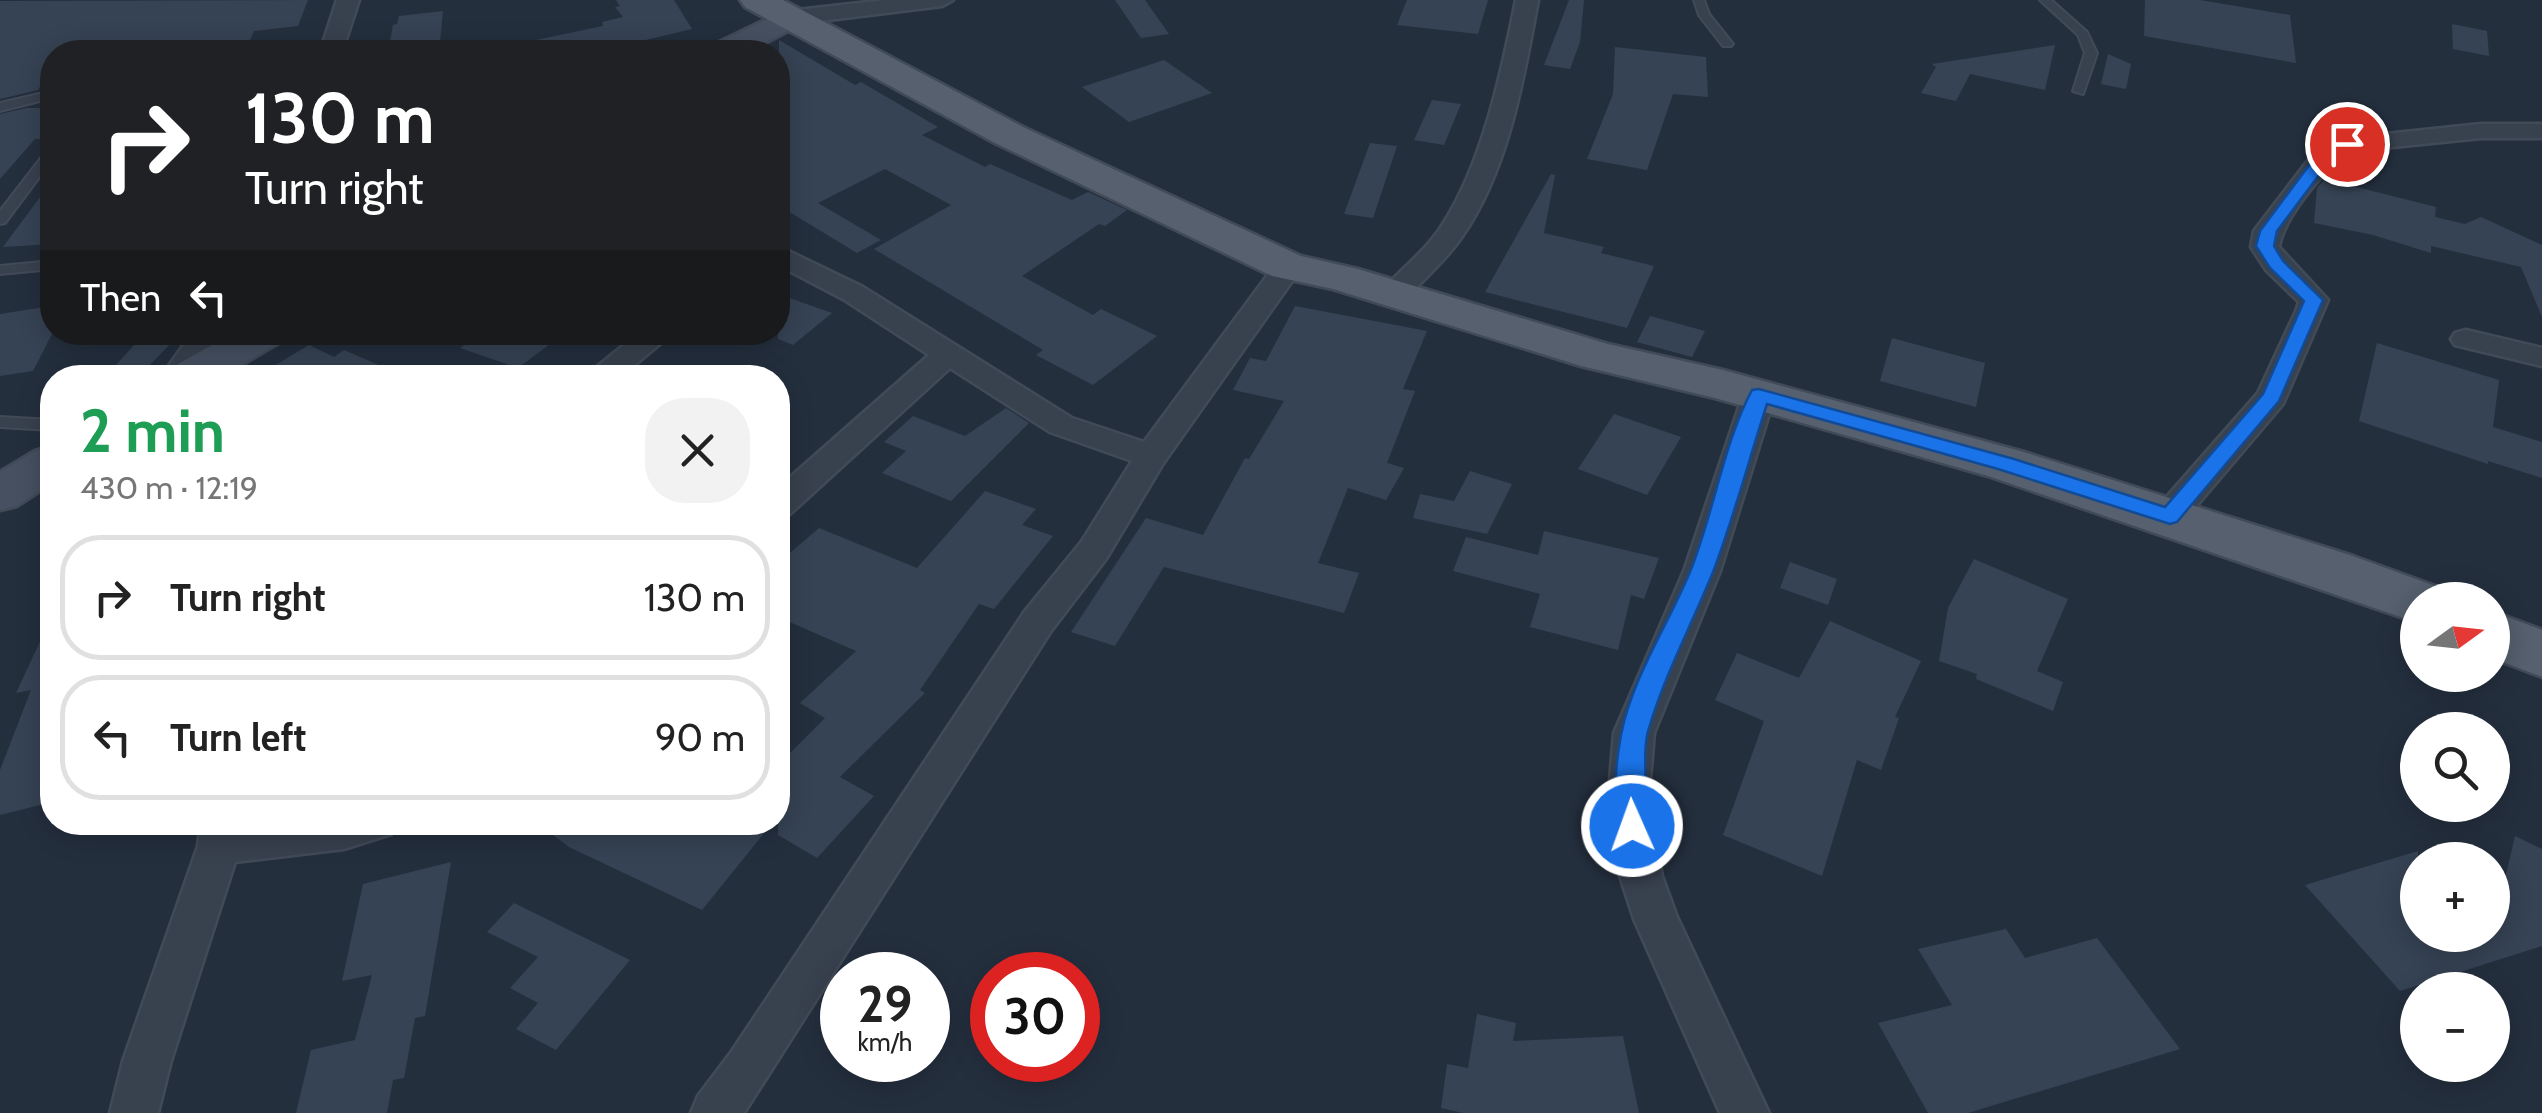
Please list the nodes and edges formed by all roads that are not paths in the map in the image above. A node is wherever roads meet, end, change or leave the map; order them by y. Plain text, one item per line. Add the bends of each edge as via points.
1 (348, 0) edge
2 (942, 0) edge
3 (1527, 0) edge
4 (1699, 0) edge
5 (2044, 0) edge
6 (772, 9) edge
7 (335, 40) edge
8 (738, 40) edge
9 (1727, 44) dead end
10 (2079, 91) dead end
11 (40, 98) edge
12 (0, 107) edge
13 (2537, 136) edge
14 (40, 168) edge
15 (0, 220) edge
16 (790, 260) edge
17 (40, 266) edge
18 (1288, 267) junction
19 (0, 270) edge
20 (1393, 294) junction
21 (2466, 338) dead end
22 (244, 345) edge
23 (642, 345) edge
24 (947, 355) junction
25 (2542, 357) edge
26 (209, 365) edge
27 (616, 365) edge
28 (1759, 395) junction
29 (0, 422) edge
30 (40, 424) edge
31 (1152, 456) junction
32 (40, 469) edge
33 (0, 494) edge
34 (790, 495) edge
35 (2170, 516) junction
36 (2400, 596) edge
37 (2510, 641) edge
38 (2542, 654) edge
39 (220, 835) edge
40 (134, 1113) edge
41 (715, 1113) edge
42 (1745, 1113) edge

1 - 7 street
2 - 6 street
3 - 20 street via 1470,199 1452,232
4 - 9 lane
5 - 10 lane via 2083,34 2091,53
6 - 8 street
6 - 18 main road via 1009,136
11 - 12 lane
13 - 35 street via 2481,131 2347,144 2325,156 2268,231 2265,246 2314,300 2311,311 2272,397
14 - 15 lane
16 - 24 street
17 - 19 lane
18 - 20 main road
18 - 31 street
20 - 28 main road via 1598,356
21 - 25 street
22 - 26 street
23 - 27 street
24 - 31 street via 1060,424
24 - 34 street
28 - 35 main road
28 - 42 street via 1702,571 1634,732 1630,780 1641,876
29 - 30 lane
31 - 41 street
32 - 33 street
35 - 36 main road
37 - 38 main road
39 - 40 street

